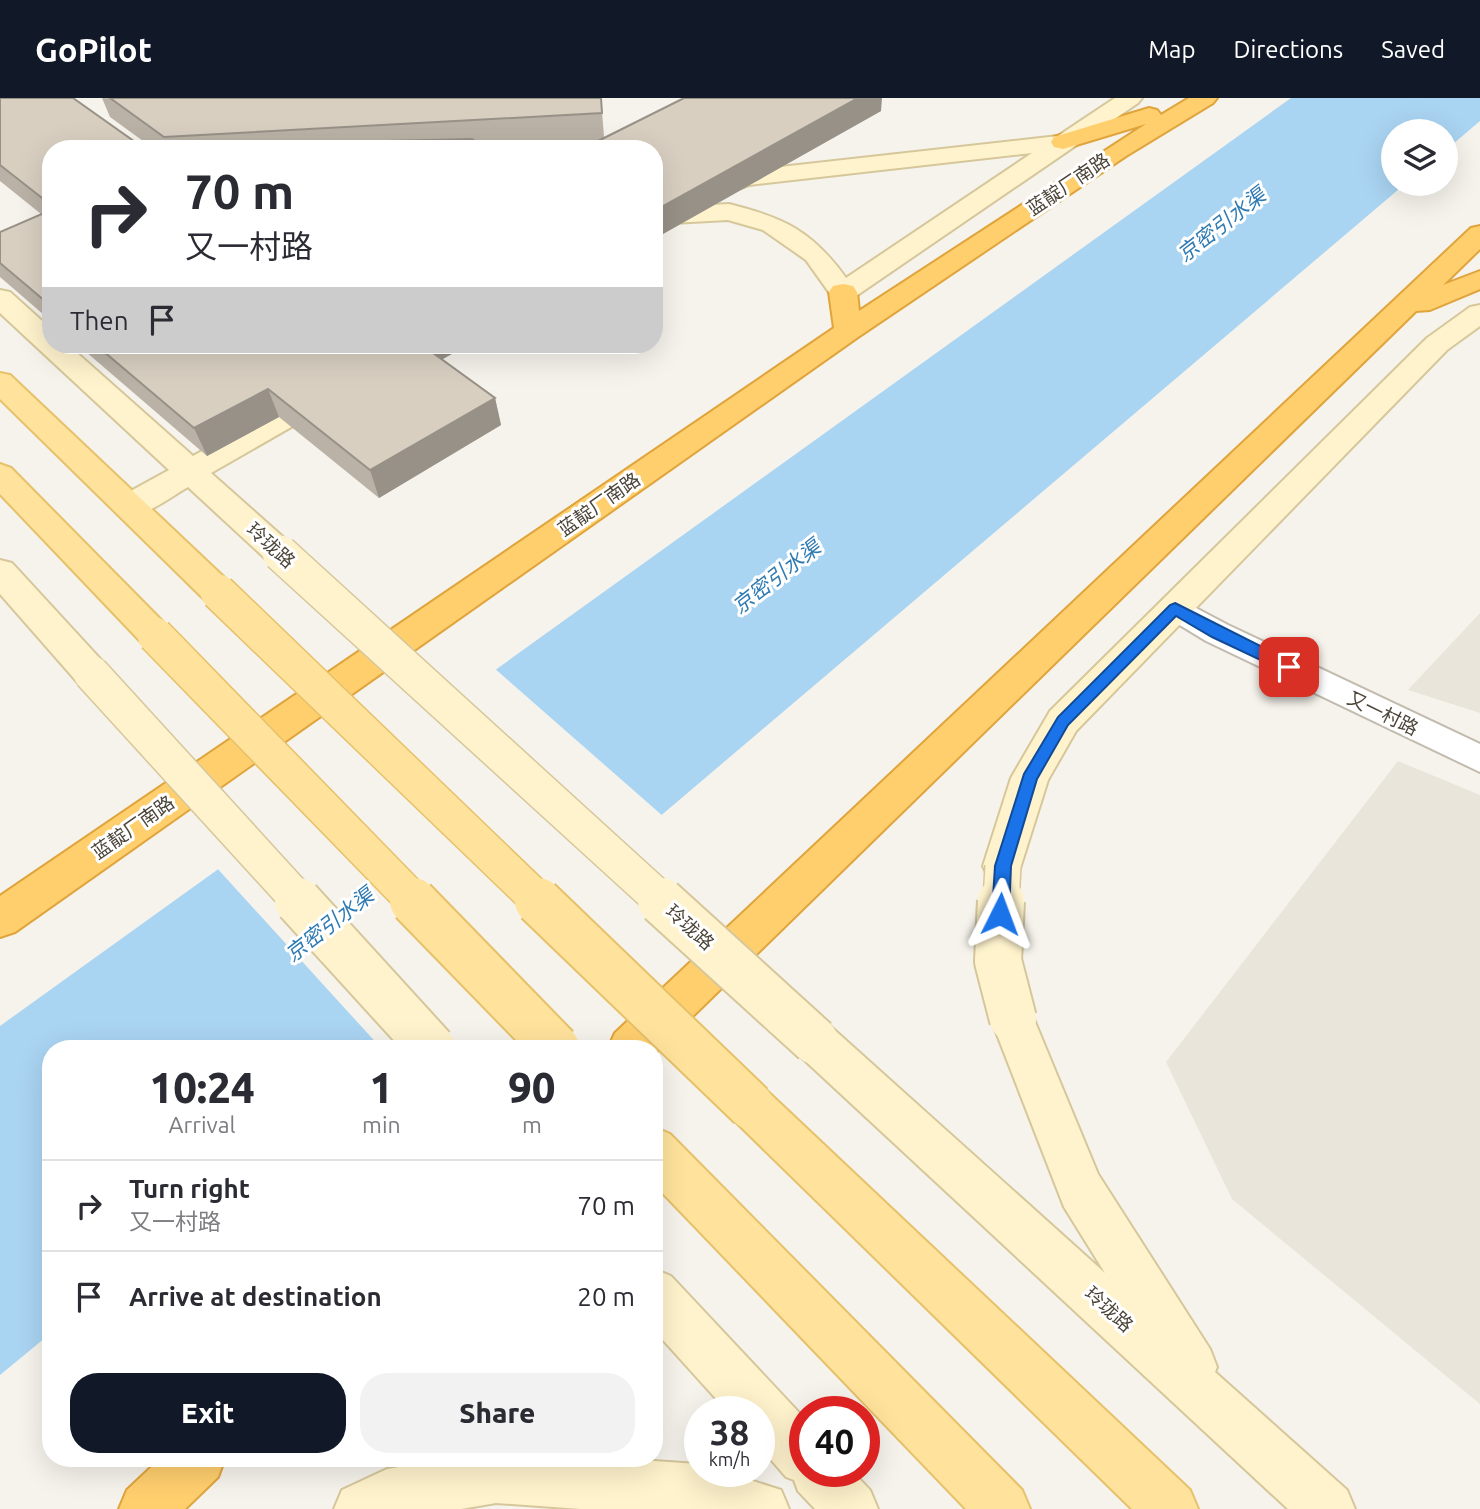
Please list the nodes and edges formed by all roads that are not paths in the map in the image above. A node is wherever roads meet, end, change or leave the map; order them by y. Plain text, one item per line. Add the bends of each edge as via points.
1 (1130, 98) edge
2 (1203, 98) edge
3 (1063, 142) junction
4 (663, 210) edge
5 (663, 214) edge
6 (1480, 234) edge
7 (1480, 279) edge
8 (843, 292) junction
9 (0, 298) edge
10 (1399, 313) junction
11 (1480, 313) edge
12 (848, 331) junction
13 (42, 336) edge
14 (62, 354) edge
15 (398, 354) edge
16 (0, 382) edge
17 (190, 471) junction
18 (0, 475) edge
19 (130, 506) junction
20 (0, 572) edge
21 (1175, 608) junction
22 (1480, 760) edge
23 (0, 919) edge
24 (425, 1040) edge
25 (548, 1040) edge
26 (638, 1040) edge
27 (668, 1164) edge
28 (663, 1303) edge
29 (1217, 1408) junction
30 (789, 1441) edge
31 (190, 1467) edge
32 (831, 1487) edge
33 (374, 1502) edge
34 (146, 1509) edge
35 (762, 1509) edge
36 (851, 1509) edge
37 (1003, 1509) edge
38 (1171, 1509) edge
39 (1328, 1509) edge

1 - 3 street, 蓝靛厂南路
2 - 3 highway
2 - 12 highway, 蓝靛厂南路
3 - 4 street via 745,178
3 - 8 street, 蓝靛厂南路
5 - 8 street via 729,212 772,225 815,254
6 - 10 highway
7 - 10 highway
8 - 12 highway
9 - 13 street, 玲珑路
10 - 26 highway
11 - 21 street via 1437,344
12 - 23 highway, 蓝靛厂南路
14 - 17 street, 玲珑路
15 - 17 street
16 - 19 main road
17 - 19 street
17 - 29 street, 玲珑路, bridge
18 - 25 main road, bridge
19 - 38 main road, bridge
20 - 24 street, bridge
21 - 22 street, 又一村路 via 1217,633
21 - 29 street, bridge via 1063,721 1030,778 1003,866 998,961 1013,1020 1081,1190
27 - 37 main road
28 - 30 street
29 - 39 street, 玲珑路
31 - 34 highway
32 - 36 street
33 - 35 street via 496,1476 698,1490

